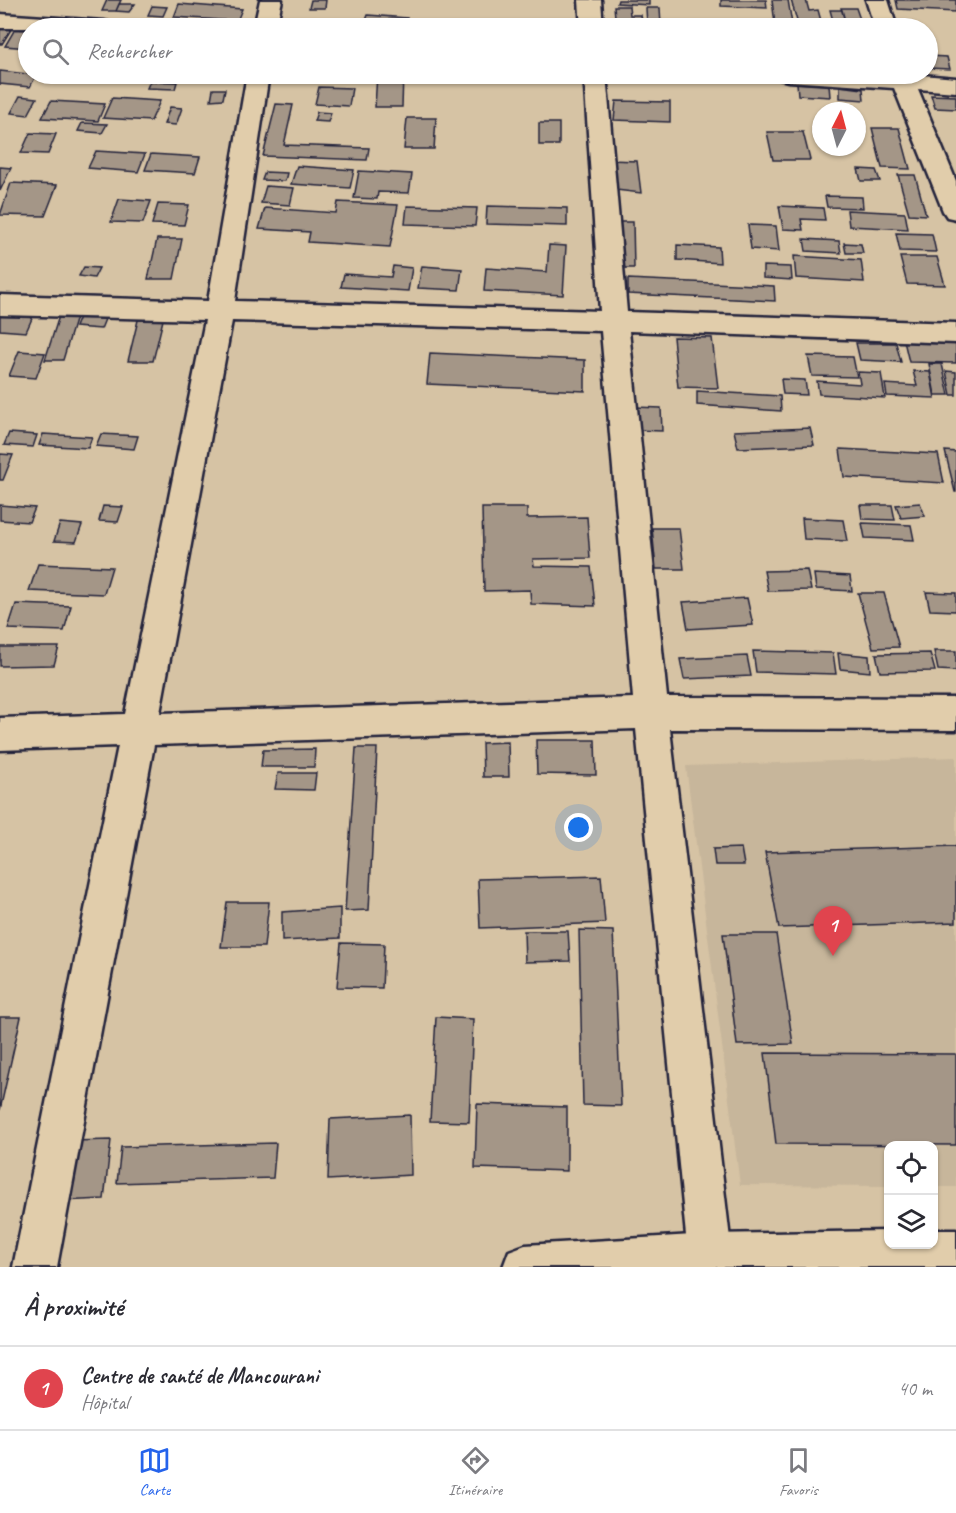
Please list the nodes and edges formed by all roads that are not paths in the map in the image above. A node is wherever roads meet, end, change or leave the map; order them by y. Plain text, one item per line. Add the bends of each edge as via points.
1 (271, 0) edge
2 (590, 0) edge
3 (877, 0) edge
4 (267, 18) edge
5 (591, 18) edge
6 (883, 18) edge
7 (0, 21) edge
8 (18, 22) edge
9 (938, 82) edge
10 (256, 84) edge
11 (596, 84) edge
12 (904, 84) edge
13 (956, 85) edge
14 (956, 211) edge
15 (0, 305) edge
16 (220, 312) junction
17 (612, 321) junction
18 (956, 333) edge
19 (650, 713) junction
20 (956, 714) edge
21 (139, 729) junction
22 (0, 734) edge
23 (956, 1252) edge
24 (710, 1256) junction
25 (35, 1267) edge
26 (525, 1267) edge

1 - 4 street
2 - 5 street
3 - 6 street
7 - 8 street
9 - 13 street
10 - 16 street
11 - 17 street
12 - 14 street
15 - 16 street
16 - 17 street
16 - 21 street
17 - 18 street
17 - 19 street
19 - 20 street
19 - 21 street
19 - 24 street
21 - 22 street
21 - 25 street
23 - 24 street
24 - 26 street

